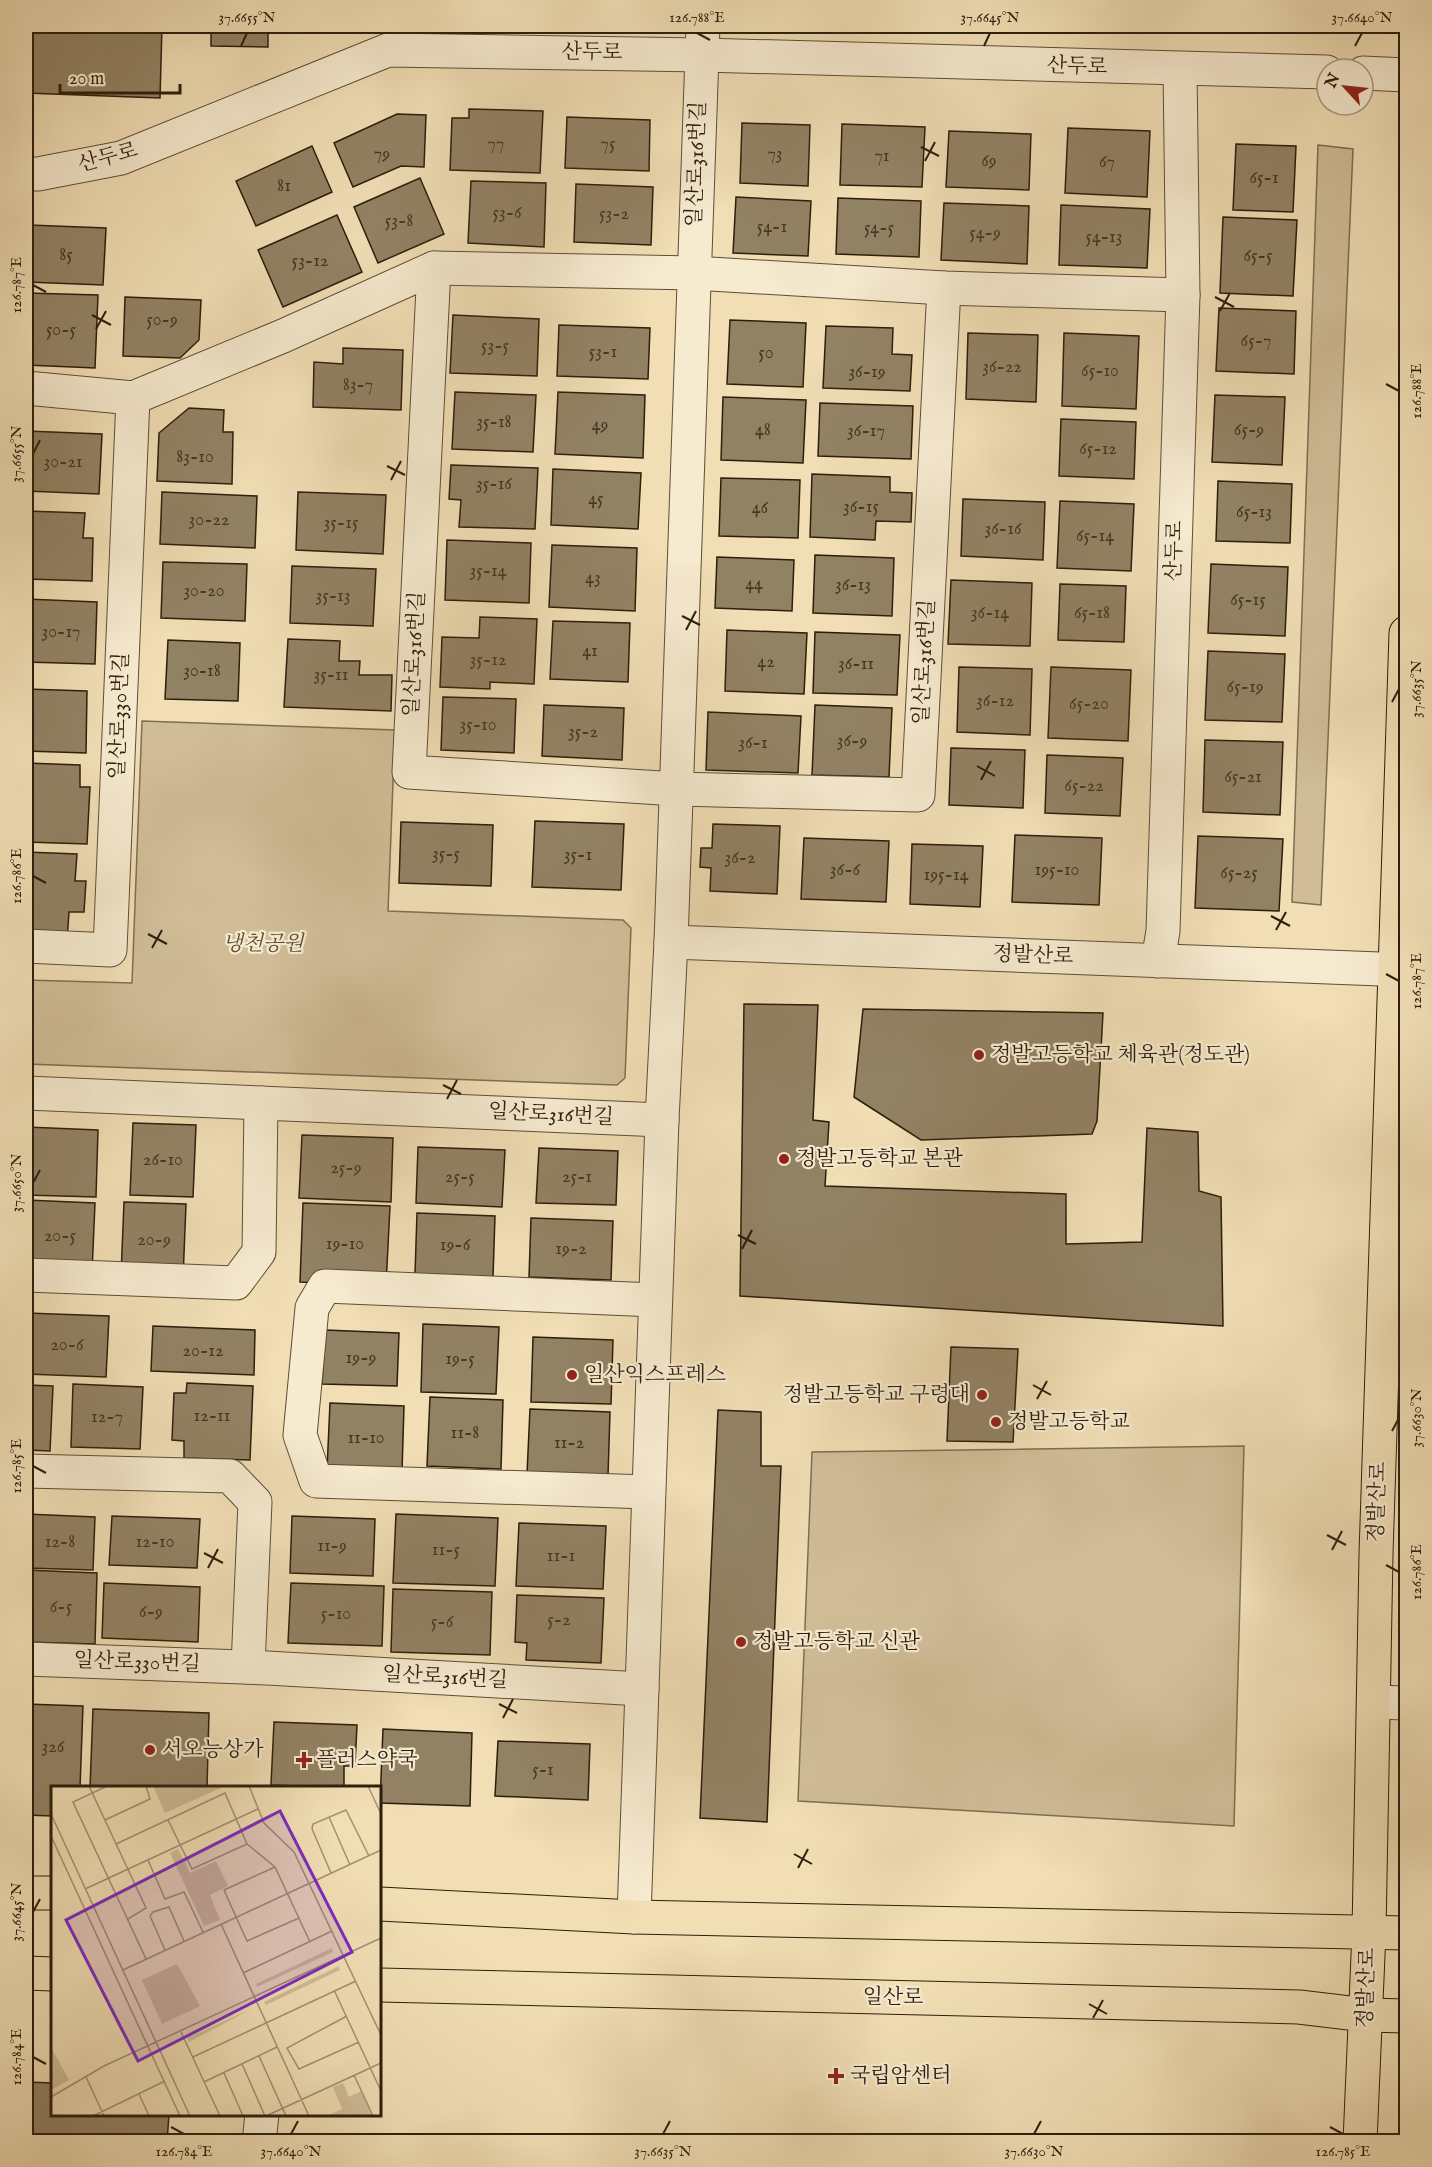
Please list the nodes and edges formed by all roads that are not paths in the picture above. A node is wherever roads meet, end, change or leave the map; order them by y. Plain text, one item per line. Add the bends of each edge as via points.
1 (703, 40) edge
2 (1180, 69) junction
3 (1315, 72) edge
4 (1375, 74) edge
5 (1407, 75) edge
6 (26, 174) edge
7 (434, 268) junction
8 (694, 273) junction
9 (944, 288) junction
10 (1183, 295) junction
11 (26, 388) edge
12 (133, 398) junction
13 (1407, 633) edge
14 (677, 789) junction
15 (671, 942) junction
16 (26, 946) edge
17 (1158, 961) junction
18 (1401, 970) edge
19 (26, 1093) edge
20 (261, 1103) junction
21 (662, 1120) junction
22 (26, 1275) edge
23 (655, 1300) junction
24 (26, 1471) edge
25 (648, 1492) junction
26 (26, 1659) edge
27 (248, 1667) junction
28 (642, 1689) junction
29 (1374, 1702) junction
30 (1407, 1703) edge
31 (26, 1893) edge
32 (51, 1893) edge
33 (381, 1904) edge
34 (634, 1917) junction
35 (1369, 1932) junction
36 (1407, 1933) edge
37 (26, 1973) edge
38 (51, 1974) edge
39 (381, 1985) edge
40 (1366, 2015) junction
41 (1407, 2016) edge
42 (262, 2116) edge
43 (259, 2142) edge
44 (1360, 2142) edge

1 - 2 street, 산두로
1 - 6 street, 산두로 via 388,50 121,158
1 - 8 street, 일산로316번길
2 - 3 street, 산두로
2 - 10 street, 산두로
4 - 5 street
7 - 8 street
7 - 12 street
7 - 14 street, 일산로316번길 via 409,772
8 - 9 street
8 - 14 street, 일산로316번길
9 - 10 street
9 - 14 street, 일산로316번길 via 918,795
10 - 17 street, 산두로 via 1163,919
11 - 12 street
12 - 16 street, 일산로330번길 via 110,950
13 - 18 main road, 정발산로
14 - 15 street, 일산로316번길
15 - 17 street, 정발산로
15 - 21 street, 일산로316번길
17 - 18 street, 정발산로
18 - 29 main road, 정발산로
19 - 20 street
20 - 21 street, 일산로316번길
20 - 22 street via 259,1252 236,1283
21 - 23 street, 일산로316번길
23 - 25 street, 일산로316번길
23 - 25 street via 325,1286 312,1308 300,1435 316,1481
24 - 27 street via 230,1476 255,1502
25 - 28 street, 일산로316번길
26 - 27 street, 일산로330번길
27 - 28 street, 일산로316번길
28 - 34 street, 일산로316번길
29 - 30 street
29 - 35 main road, 정발산로
31 - 32 main road
33 - 34 main road
34 - 35 main road
35 - 36 main road
35 - 40 main road, 정발산로
37 - 38 main road
39 - 40 main road, 일산로 via 1299,2007
40 - 41 main road, 일산로
40 - 44 main road, 정발산로
42 - 43 street

